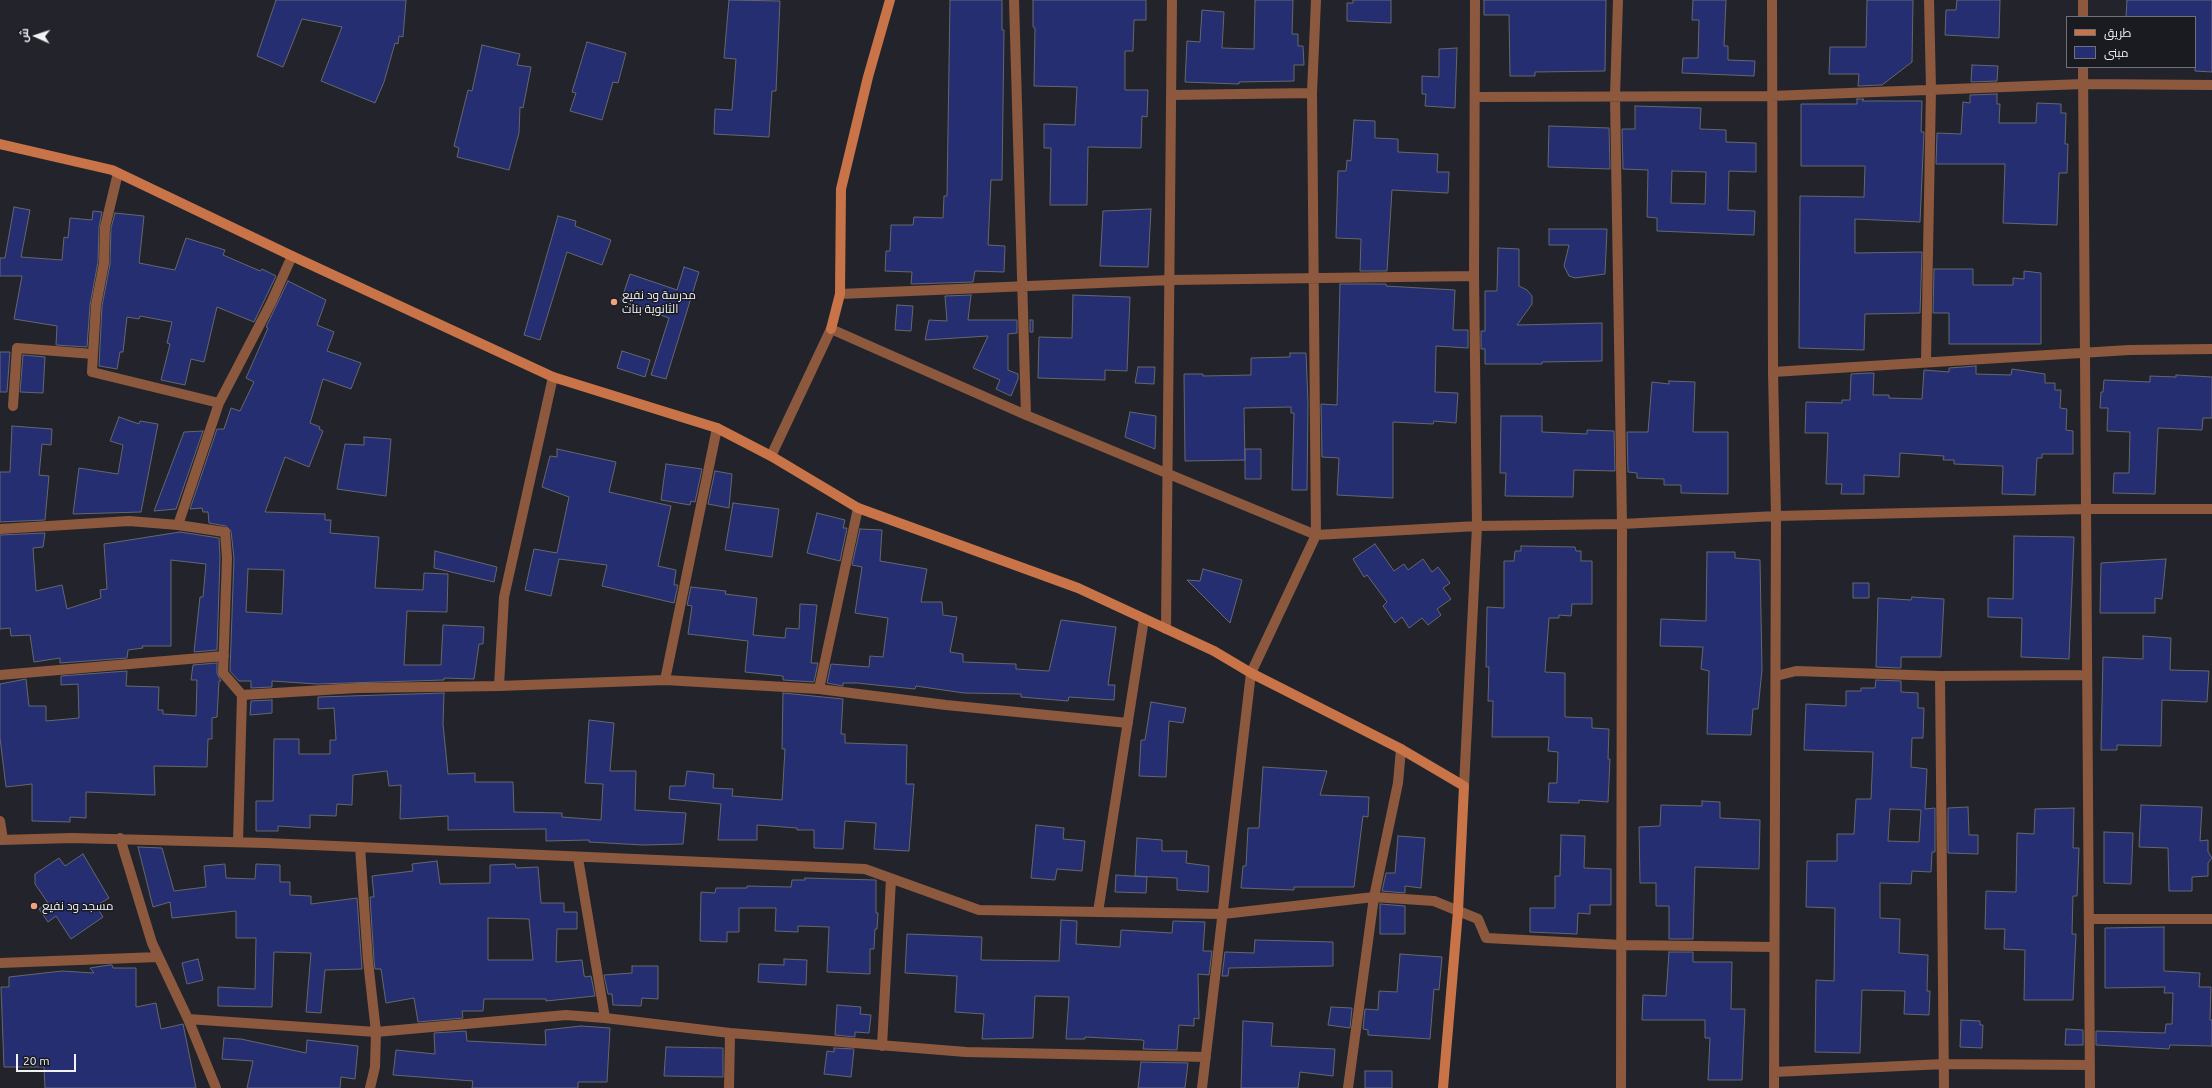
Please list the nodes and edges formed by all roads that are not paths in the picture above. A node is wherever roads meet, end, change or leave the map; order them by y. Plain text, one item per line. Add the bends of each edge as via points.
1 (890, 0) edge
2 (1014, 0) edge
3 (1172, 0) edge
4 (1316, 0) edge
5 (1475, 0) edge
6 (1618, 0) edge
7 (1772, 0) edge
8 (1929, 0) edge
9 (2083, 0) edge
10 (2083, 16) edge
11 (2083, 68) edge
12 (2083, 84) junction
13 (2212, 85) edge
14 (1932, 89) junction
15 (1312, 93) junction
16 (1171, 95) junction
17 (1615, 96) junction
18 (1771, 96) junction
19 (1475, 97) junction
20 (0, 144) edge
21 (118, 173) junction
22 (292, 256) junction
23 (1474, 276) junction
24 (1314, 278) junction
25 (1170, 280) junction
26 (1024, 288) junction
27 (840, 294) junction
28 (831, 329) junction
29 (2212, 349) edge
30 (93, 354) junction
31 (2085, 354) junction
32 (1926, 361) junction
33 (1773, 372) junction
34 (553, 377) junction
35 (219, 403) junction
36 (13, 406) dead end
37 (1026, 415) junction
38 (717, 428) junction
39 (771, 456) junction
40 (1168, 474) junction
41 (858, 508) junction
42 (2086, 509) junction
43 (2212, 509) edge
44 (1776, 516) junction
45 (1622, 524) junction
46 (178, 525) junction
47 (1477, 526) junction
48 (0, 529) edge
49 (1316, 535) junction
50 (1144, 618) junction
51 (1166, 629) junction
52 (224, 656) junction
53 (1251, 674) junction
54 (0, 675) edge
55 (2087, 675) junction
56 (1776, 676) junction
57 (1940, 676) junction
58 (665, 680) junction
59 (499, 686) junction
60 (819, 690) junction
61 (242, 695) junction
62 (1128, 723) junction
63 (1401, 748) junction
64 (1464, 786) junction
65 (0, 821) edge
66 (120, 838) junction
67 (1, 840) edge
68 (238, 842) junction
69 (360, 846) junction
70 (578, 858) junction
71 (891, 878) junction
72 (1374, 897) junction
73 (1458, 911) junction
74 (1098, 912) junction
75 (1223, 914) junction
76 (2089, 919) junction
77 (2212, 919) edge
78 (1622, 945) junction
79 (1774, 947) junction
80 (158, 957) junction
81 (0, 963) edge
82 (605, 1018) junction
83 (188, 1019) junction
84 (376, 1032) junction
85 (730, 1033) junction
86 (882, 1046) junction
87 (1206, 1057) junction
88 (1944, 1064) junction
89 (2090, 1065) junction
90 (1774, 1072) junction
91 (216, 1088) edge
92 (370, 1088) edge
93 (729, 1088) edge
94 (1202, 1088) edge
95 (1348, 1088) edge
96 (1443, 1088) edge
97 (1621, 1088) edge
98 (1774, 1088) edge
99 (1944, 1088) edge
100 (2090, 1088) edge

1 - 27 street via 868,77 841,190
2 - 26 street
3 - 16 street
4 - 15 street
5 - 19 street
6 - 17 street
7 - 18 street
8 - 14 street
9 - 10 street
11 - 12 street
12 - 13 street
12 - 14 street
12 - 31 street
14 - 18 street
14 - 32 street
15 - 16 street
15 - 24 street
16 - 25 street
17 - 18 street
17 - 19 street
17 - 45 street
18 - 33 street
19 - 23 street
20 - 21 street
21 - 22 street
21 - 30 street via 105,226 104,263 96,305
22 - 34 street
22 - 35 street via 271,303
23 - 24 street
23 - 47 street
24 - 25 street
24 - 49 street
25 - 26 street
25 - 40 street
26 - 27 street
26 - 37 street
27 - 28 street
28 - 37 street
28 - 39 street
29 - 31 street via 2129,350
30 - 35 street via 92,372
30 - 36 street via 17,348
31 - 32 street
31 - 42 street
32 - 33 street
33 - 44 street
34 - 38 street
34 - 59 street via 504,597
35 - 46 street
37 - 40 street
38 - 39 street
38 - 58 street
39 - 41 street
40 - 49 street
40 - 51 street
41 - 50 street via 1078,588
41 - 60 street
42 - 43 street
42 - 44 street
42 - 55 street
44 - 45 street
44 - 56 street
45 - 47 street
45 - 78 street
46 - 48 street via 129,521
46 - 52 street via 225,532 227,558
47 - 49 street
47 - 64 street
49 - 53 street
50 - 51 street
50 - 62 street
51 - 53 street via 1214,651
52 - 54 street
52 - 61 street via 223,673
53 - 63 street
53 - 75 street
55 - 57 street
55 - 76 street
56 - 57 street via 1796,671
56 - 79 street
57 - 88 street
58 - 59 street
58 - 60 street
59 - 61 street via 357,688
60 - 62 street
61 - 68 street
62 - 74 street
63 - 64 street
63 - 72 street via 1398,783
64 - 73 street
65 - 67 street
66 - 67 street
66 - 68 street
66 - 80 street
68 - 69 street
69 - 70 street
69 - 84 street
70 - 71 street via 865,869
70 - 82 street
71 - 74 street via 979,910
71 - 86 street
72 - 73 street via 1434,901
72 - 75 street
72 - 95 street
73 - 78 street via 1478,919 1486,938
73 - 96 street
74 - 75 street
75 - 87 street
76 - 77 street
76 - 89 street
78 - 79 street
78 - 97 street
79 - 90 street
80 - 81 street
80 - 83 street
82 - 84 street via 566,1015
82 - 85 street
83 - 84 street
83 - 91 street
84 - 92 street via 375,1067
85 - 86 street
85 - 93 street
86 - 87 street via 966,1052
87 - 94 street
88 - 89 street
88 - 90 street
88 - 99 street
89 - 100 street
90 - 98 street

